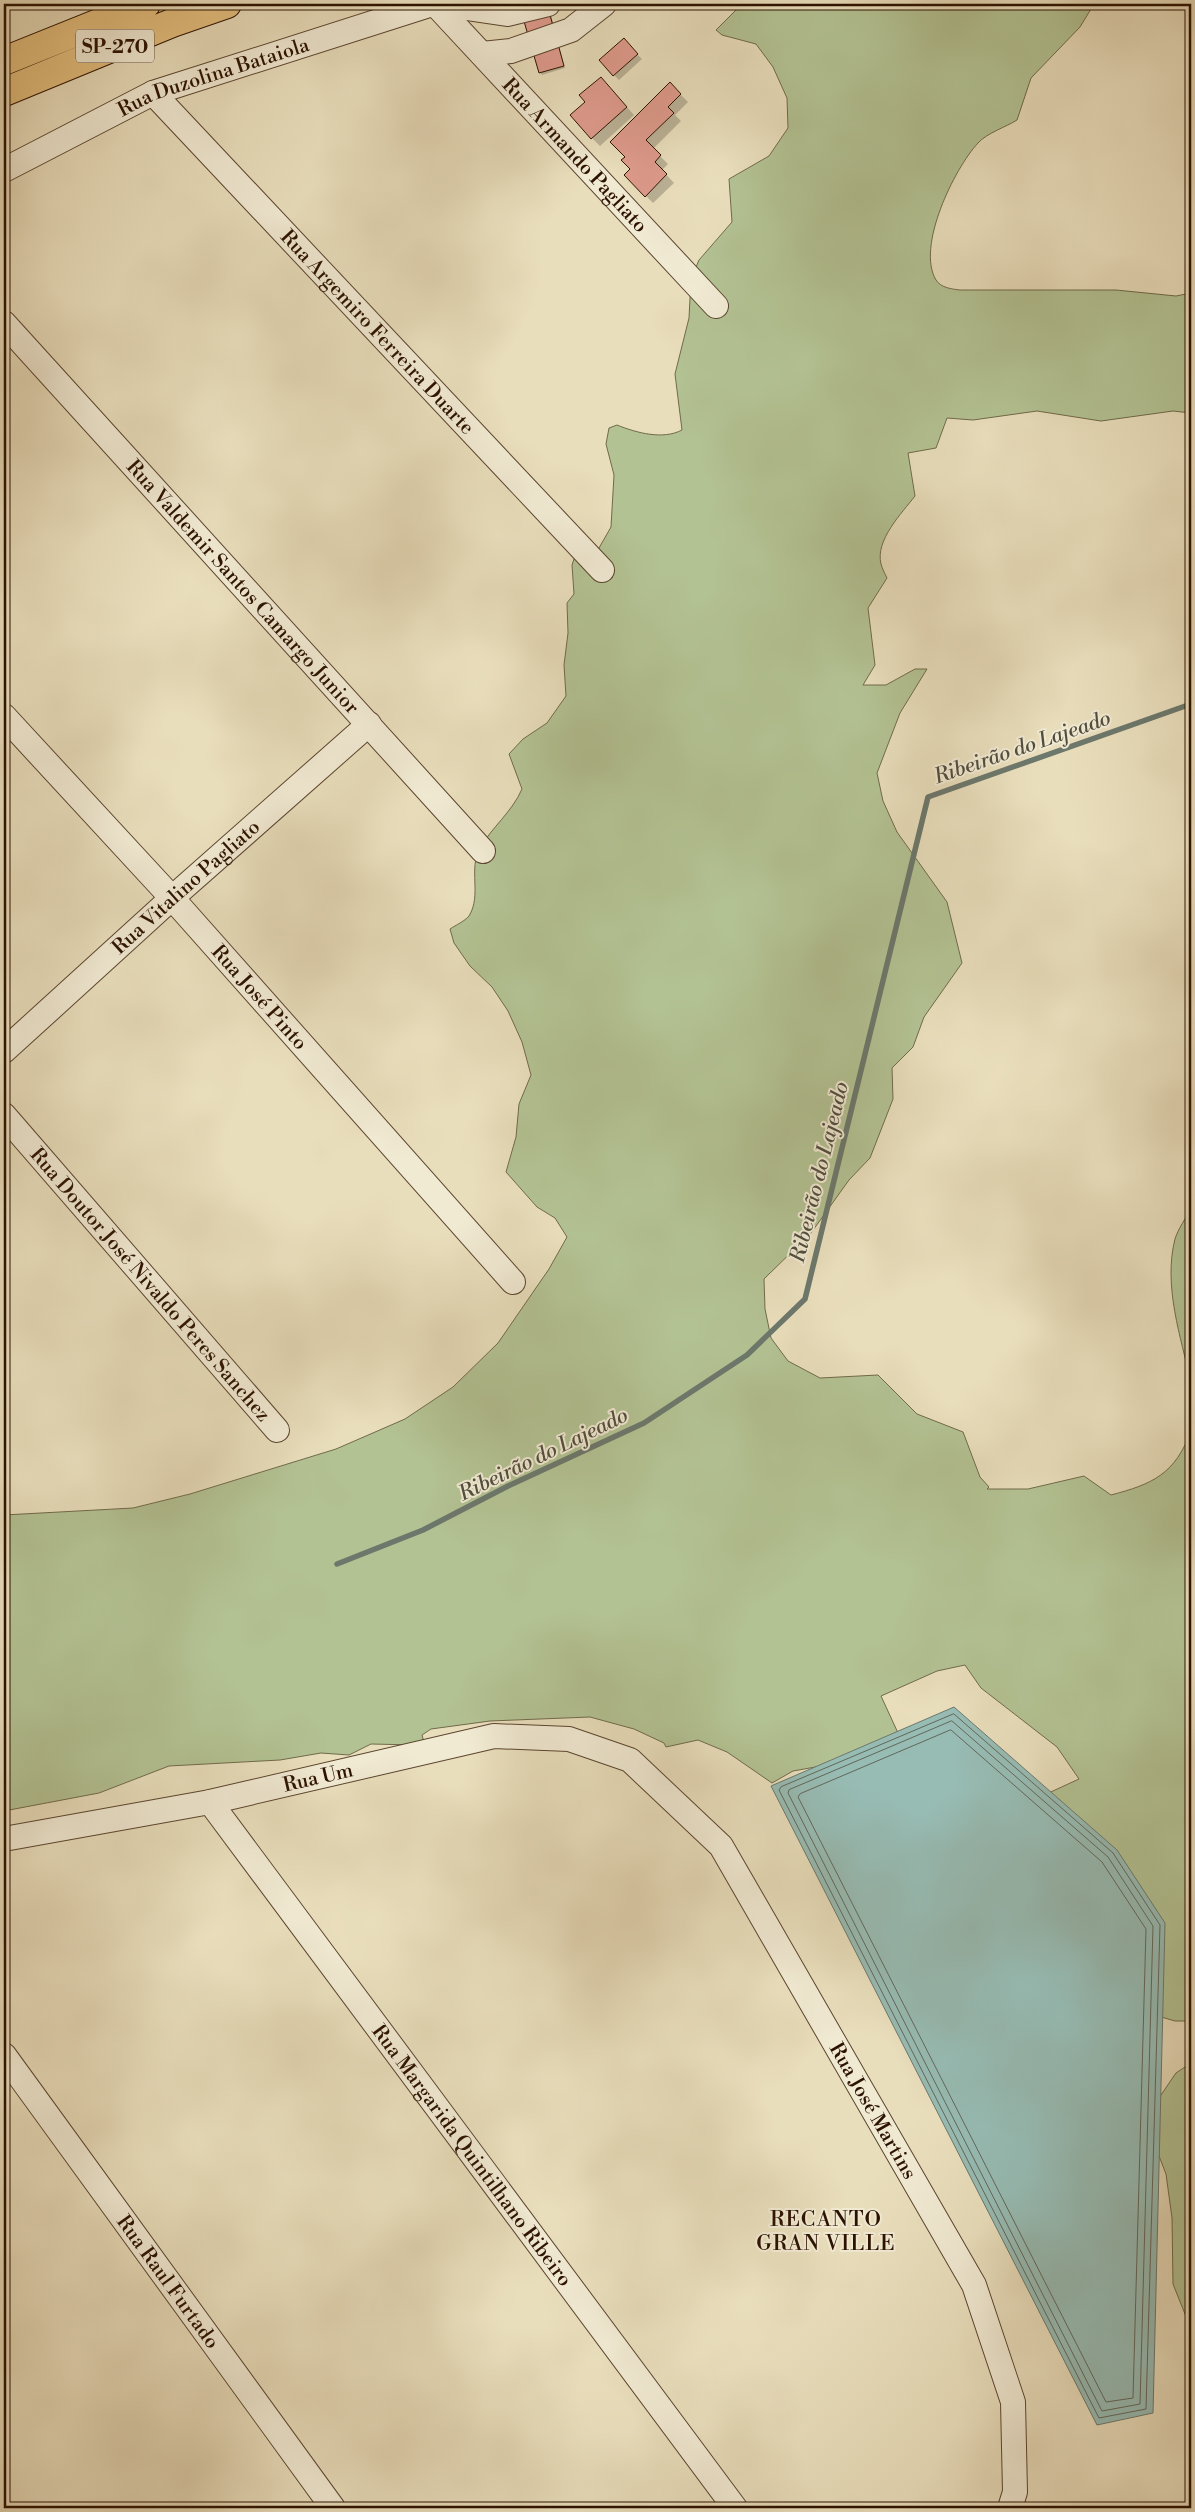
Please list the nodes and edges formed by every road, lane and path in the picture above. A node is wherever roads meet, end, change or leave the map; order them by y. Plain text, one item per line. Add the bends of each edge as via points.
1 (146, 4) edge
2 (227, 4) edge
3 (433, 4) edge
4 (440, 4) edge
5 (548, 4) edge
6 (604, 4) edge
7 (482, 54) junction
8 (4, 61) edge
9 (4, 92) edge
10 (153, 93) junction
11 (4, 170) edge
12 (716, 306) dead end
13 (4, 324) edge
14 (602, 570) dead end
15 (4, 716) edge
16 (369, 724) junction
17 (483, 851) dead end
18 (172, 898) junction
19 (4, 1052) edge
20 (4, 1115) edge
21 (513, 1282) dead end
22 (277, 1430) dead end
23 (630, 1760) joint
24 (210, 1802) junction
25 (4, 1839) edge
26 (4, 2055) edge
27 (323, 2505) edge
28 (735, 2508) edge
29 (1010, 2508) edge

1 - 8 highway, SP-270
2 - 9 highway, SP-270 via 172,23
3 - 7 street, Rua Armando Pagliato
3 - 10 street, Rua Duzolina Bataiola
4 - 5 street via 507,14
6 - 7 street via 571,30 511,51
7 - 12 street, Rua Armando Pagliato
10 - 11 street, Rua Duzolina Bataiola
10 - 14 street, Rua Argemiro Ferreira Duarte
13 - 16 street, Rua Valdemir Santos Camargo Junior
15 - 18 street, Rua José Pinto
16 - 17 street, Rua Valdemir Santos Camargo Junior
16 - 18 street, Rua Vitalino Pagliato
18 - 19 street, Rua Vitalino Pagliato
18 - 21 street, Rua José Pinto
20 - 22 street, Rua Doutor José Nivaldo Peres Sanchez
23 - 24 street, Rua Um via 569,1740 494,1736
23 - 29 street, Rua José Martins via 721,1846 974,2285 1013,2402 1015,2492
24 - 25 street, Rua Um
24 - 28 street, Rua Margarida Quintilhano Ribeiro
26 - 27 street, Rua Raul Furtado

